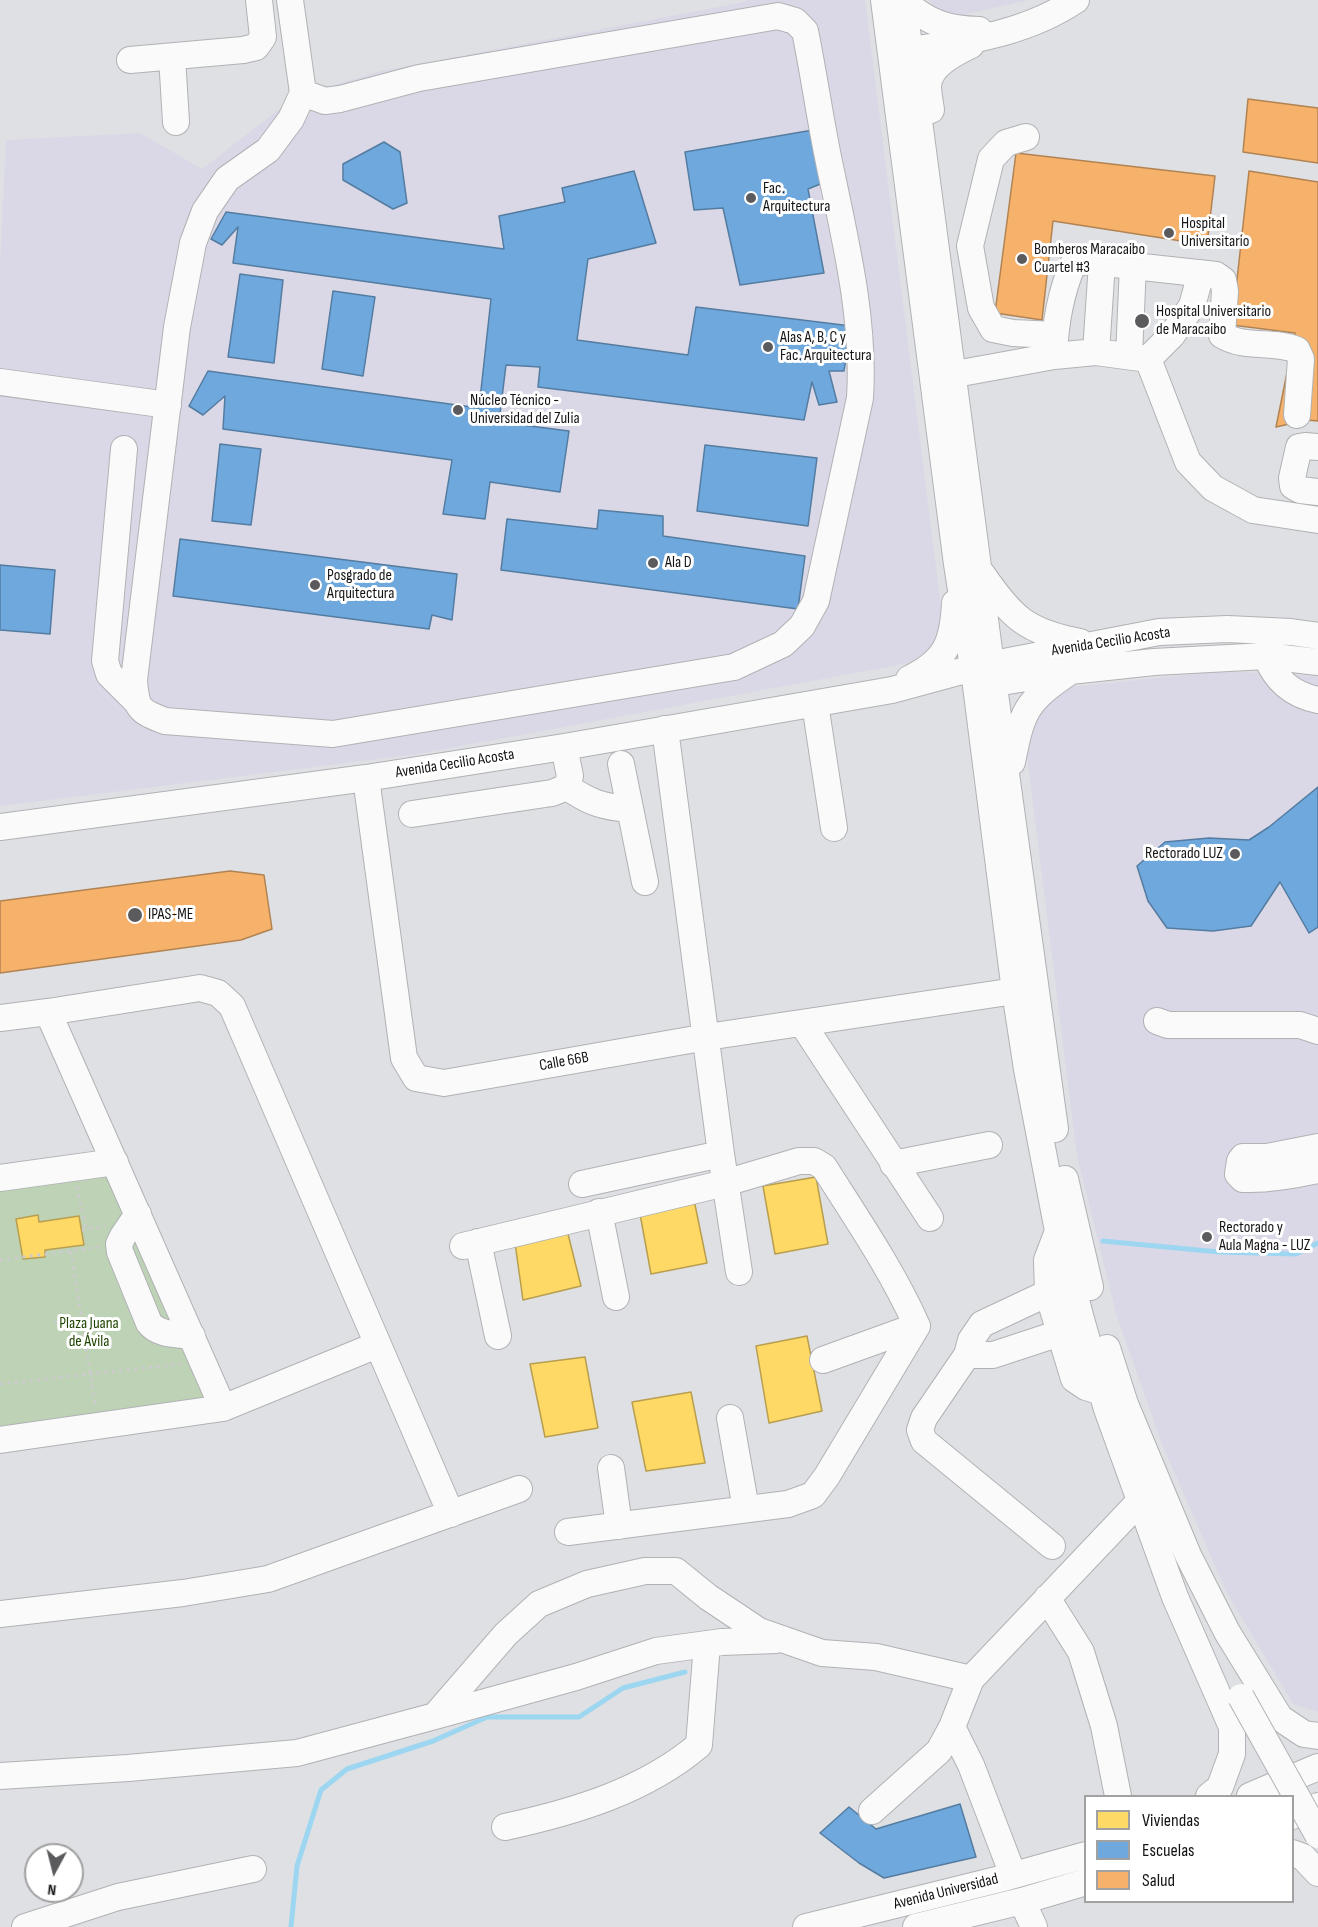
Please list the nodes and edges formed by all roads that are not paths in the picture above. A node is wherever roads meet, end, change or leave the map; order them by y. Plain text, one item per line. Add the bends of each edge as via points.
1 (259, 0) edge
2 (290, 0) edge
3 (897, 0) edge
4 (1076, 0) edge
5 (1006, 32) junction
6 (982, 39) junction
7 (901, 52) junction
8 (172, 57) junction
9 (130, 60) dead end
10 (303, 93) junction
11 (176, 122) dead end
12 (1026, 137) dead end
13 (929, 191) junction
14 (1102, 263) junction
15 (1133, 265) junction
16 (1201, 273) junction
17 (1054, 346) junction
18 (1096, 352) junction
19 (1138, 357) junction
20 (943, 376) junction
21 (0, 382) edge
22 (168, 405) junction
23 (1297, 415) dead end
24 (1318, 447) edge
25 (124, 449) dead end
26 (1318, 492) edge
27 (1318, 519) edge
28 (968, 567) junction
29 (1318, 636) edge
30 (1092, 644) junction
31 (1266, 656) junction
32 (1318, 662) edge
33 (1070, 671) junction
34 (983, 675) junction
35 (900, 688) junction
36 (1318, 700) edge
37 (136, 701) junction
38 (815, 704) junction
39 (664, 729) junction
40 (564, 747) junction
41 (621, 764) dead end
42 (366, 778) junction
43 (1008, 780) junction
44 (567, 788) junction
45 (628, 809) junction
46 (412, 814) dead end
47 (0, 827) edge
48 (834, 828) dead end
49 (645, 882) dead end
50 (1015, 991) junction
51 (48, 1012) junction
52 (0, 1018) edge
53 (1157, 1021) dead end
54 (802, 1023) junction
55 (1318, 1031) edge
56 (706, 1037) junction
57 (989, 1145) dead end
58 (1318, 1148) edge
59 (721, 1154) junction
60 (115, 1162) junction
61 (893, 1164) junction
62 (1318, 1170) edge
63 (0, 1178) edge
64 (725, 1183) junction
65 (582, 1184) dead end
66 (598, 1212) junction
67 (138, 1214) junction
68 (930, 1218) dead end
69 (1058, 1232) junction
70 (739, 1272) dead end
71 (1048, 1293) junction
72 (616, 1297) dead end
73 (917, 1326) junction
74 (1059, 1333) junction
75 (192, 1336) junction
76 (498, 1336) dead end
77 (377, 1345) junction
78 (967, 1355) junction
79 (823, 1360) dead end
80 (1112, 1402) junction
81 (223, 1408) junction
82 (730, 1418) dead end
83 (0, 1440) edge
84 (610, 1468) dead end
85 (519, 1489) dead end
86 (1140, 1501) junction
87 (746, 1509) junction
88 (451, 1514) junction
89 (619, 1526) junction
90 (568, 1532) dead end
91 (1052, 1546) dead end
92 (1047, 1598) junction
93 (0, 1614) edge
94 (783, 1640) junction
95 (707, 1644) junction
96 (971, 1679) junction
97 (435, 1716) junction
98 (952, 1727) junction
99 (1318, 1736) edge
100 (1318, 1767) edge
101 (0, 1776) edge
102 (1118, 1795) edge
103 (1211, 1795) edge
104 (1255, 1795) edge
105 (1318, 1806) edge
106 (872, 1811) dead end
107 (1294, 1816) edge
108 (505, 1827) dead end
109 (1318, 1835) edge
110 (1294, 1853) edge
111 (1084, 1856) edge
112 (253, 1869) dead end
113 (1318, 1873) edge
114 (1013, 1875) junction
115 (1084, 1883) edge
116 (1022, 1901) junction
117 (25, 1927) edge
118 (806, 1927) edge
119 (916, 1927) edge
120 (1034, 1927) edge

1 - 8 street via 263,37 256,47
2 - 10 street
3 - 5 street via 942,26
3 - 7 street
4 - 5 street via 1054,15
5 - 6 street
6 - 7 street
6 - 13 street via 949,57 928,84 935,158
7 - 13 street
7 - 20 street
8 - 9 street
8 - 11 street
10 - 22 street via 291,119 268,150 228,179 205,211 193,243 177,327
10 - 37 street via 325,100 340,99 419,78 778,16 795,21 805,31 814,73 844,229 860,341 860,398 816,601 802,626 783,644 734,667 333,734 165,721 147,714
12 - 17 street via 1006,143 991,159 970,246 981,308 993,328
13 - 20 street
14 - 15 street
14 - 17 street via 1073,264
14 - 18 street
15 - 16 street
15 - 19 street
16 - 19 street via 1192,306 1172,335
16 - 23 street via 1223,280 1222,335 1231,340 1298,350 1301,359
17 - 18 street
17 - 20 street
18 - 19 street
19 - 27 street via 1188,462 1213,488 1253,510
20 - 28 street
21 - 22 street
22 - 37 street via 134,680
24 - 26 street via 1299,447 1292,478 1293,486 1300,490
25 - 37 street via 105,661 109,675
28 - 30 street via 1020,621 1036,631
28 - 34 street
28 - 35 street via 949,644 938,661
29 - 30 street, Avenida Cecilio Acosta via 1227,629 1160,632
30 - 34 street, Avenida Cecilio Acosta
31 - 32 street, Avenida Cecilio Acosta
31 - 33 street, Avenida Cecilio Acosta
31 - 36 street via 1284,685
33 - 34 street, Avenida Cecilio Acosta
33 - 43 street via 1027,708
34 - 35 street, Avenida Cecilio Acosta
34 - 43 street
34 - 50 street
35 - 38 street, Avenida Cecilio Acosta
38 - 39 street, Avenida Cecilio Acosta
38 - 48 street
39 - 40 street, Avenida Cecilio Acosta
39 - 56 street
40 - 42 street, Avenida Cecilio Acosta
40 - 44 street via 570,776
41 - 45 street
42 - 47 street, Avenida Cecilio Acosta
42 - 56 street, Calle 66B via 404,1058 416,1078 444,1083
43 - 80 street via 1057,1143 1098,1320
44 - 45 street via 596,804
44 - 46 street
45 - 49 street
50 - 54 street, Calle 66B
50 - 69 street
51 - 52 street
51 - 60 street
51 - 77 street via 200,988 218,993 232,1006
53 - 55 street via 1300,1025
54 - 56 street, Calle 66B
54 - 61 street
56 - 59 street
57 - 61 street
58 - 62 street via 1243,1157 1238,1174 1250,1179
59 - 64 street
59 - 65 street
60 - 63 street
60 - 67 street
61 - 68 street
64 - 66 street
64 - 70 street
64 - 73 street via 799,1161 814,1161 824,1167 866,1232
66 - 72 street
66 - 76 street via 470,1244
67 - 75 street
67 - 75 street via 113,1235 145,1312 154,1329
69 - 71 street via 1047,1260
69 - 80 street via 1082,1323
71 - 74 street
71 - 78 street via 982,1324
73 - 79 street
73 - 87 street via 813,1495 788,1504
74 - 78 street via 993,1355
74 - 80 street via 1074,1378
75 - 81 street
77 - 81 street
77 - 88 street
78 - 91 street via 924,1418 920,1430 924,1441
80 - 86 street
80 - 99 street via 1227,1632 1280,1718 1304,1734
80 - 109 street, bridge via 1173,1564 1204,1633
81 - 83 street
82 - 87 street
84 - 89 street
85 - 88 street
86 - 92 street
86 - 103 street via 1175,1597 1232,1727 1232,1754 1220,1787
87 - 89 street
88 - 93 street via 268,1579
89 - 90 street
92 - 96 street
92 - 102 street via 1081,1652 1104,1726
94 - 95 street
94 - 96 street via 822,1653 876,1656
94 - 97 street via 759,1631 676,1571 645,1571 587,1584 538,1604 506,1634
95 - 97 street via 656,1651
95 - 108 street via 699,1744 678,1762 635,1786 559,1815
96 - 98 street
97 - 101 street via 297,1754
98 - 106 street via 939,1751
98 - 114 street
100 - 104 street
105 - 107 street
110 - 113 street
111 - 114 street, Avenida Universidad
112 - 117 street via 118,1897
114 - 118 street, Avenida Universidad
115 - 116 street, Avenida Universidad
116 - 119 street, Avenida Universidad
116 - 120 street

